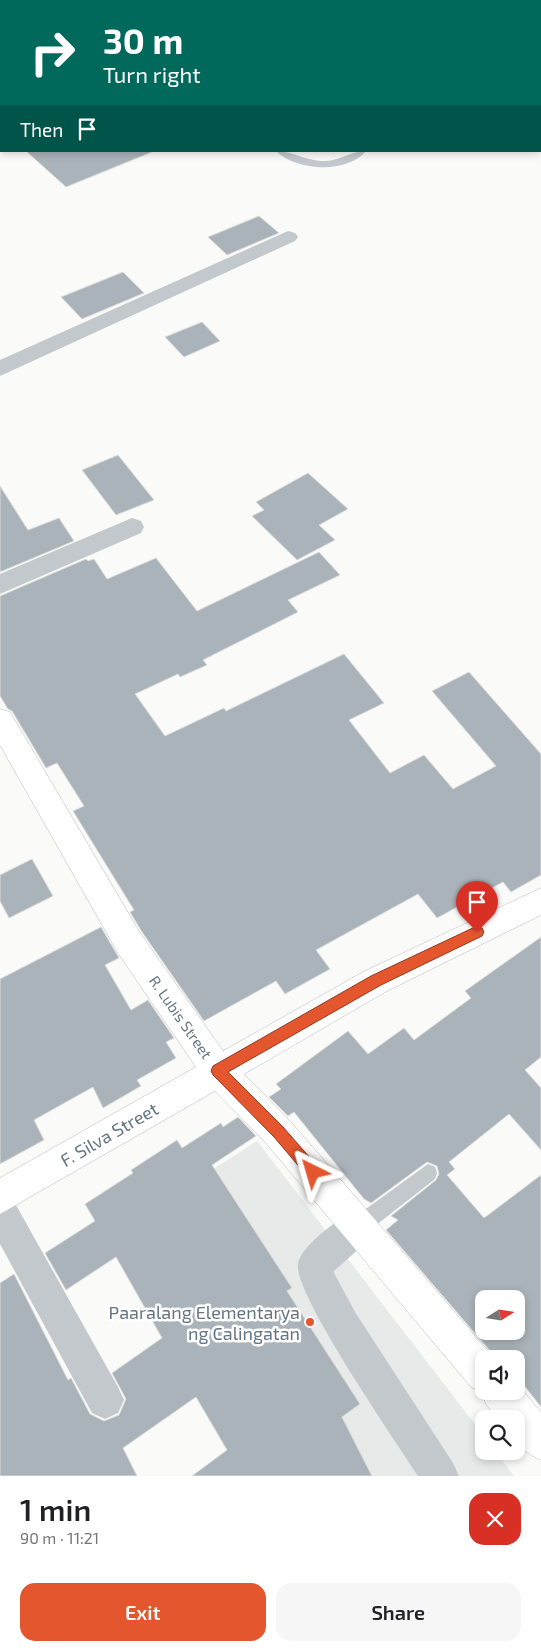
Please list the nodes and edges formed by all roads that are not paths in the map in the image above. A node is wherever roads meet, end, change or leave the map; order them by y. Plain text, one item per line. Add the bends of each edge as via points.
1 (283, 152) edge
2 (359, 152) edge
3 (288, 237) dead end
4 (0, 369) edge
5 (132, 527) dead end
6 (0, 585) edge
7 (0, 720) edge
8 (541, 901) edge
9 (218, 1071) junction
10 (428, 1174) dead end
11 (0, 1197) edge
12 (0, 1210) edge
13 (359, 1226) junction
14 (475, 1363) edge
15 (105, 1400) dead end
16 (507, 1400) edge
17 (541, 1441) edge
18 (440, 1476) edge

1 - 2 lane via 294,159 323,164 353,159
3 - 4 street
5 - 6 street
7 - 9 street, R. Lubis Street via 129,943
8 - 9 street, F. Silva Street via 376,980
9 - 11 street, F. Silva Street
9 - 13 street, R. Lubis Street via 278,1132
10 - 13 lane
12 - 15 street
13 - 14 street, R. Lubis Street
13 - 18 street via 315,1264 317,1277 342,1325
16 - 17 street

